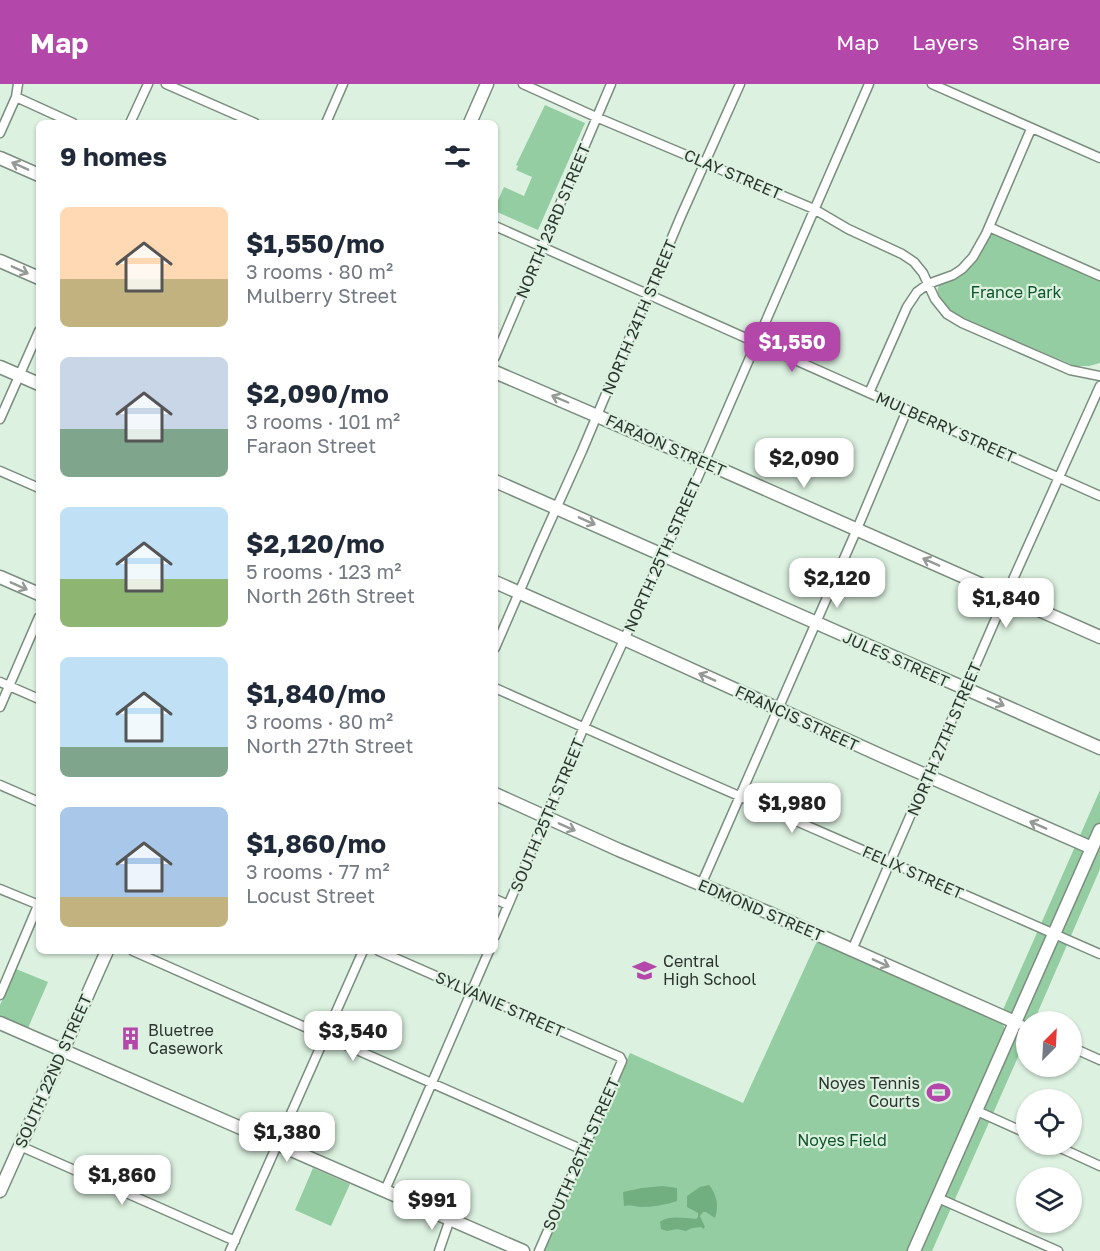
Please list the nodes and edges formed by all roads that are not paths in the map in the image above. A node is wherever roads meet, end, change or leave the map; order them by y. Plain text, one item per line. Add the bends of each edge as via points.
1 (18, 84) edge
2 (148, 84) edge
3 (166, 84) edge
4 (343, 84) edge
5 (487, 84) edge
6 (523, 84) edge
7 (610, 84) edge
8 (740, 84) edge
9 (869, 84) edge
10 (932, 84) edge
11 (16, 97) junction
12 (596, 117) junction
13 (66, 120) edge
14 (131, 120) edge
15 (248, 120) edge
16 (327, 120) edge
17 (471, 120) edge
18 (1031, 129) junction
19 (0, 133) edge
20 (0, 158) edge
21 (1100, 158) edge
22 (705, 163) junction
23 (36, 174) edge
24 (814, 209) junction
25 (498, 227) edge
26 (988, 227) junction
27 (542, 247) junction
28 (0, 261) edge
29 (1100, 276) edge
30 (36, 277) edge
31 (928, 284) junction
32 (648, 295) junction
33 (36, 338) edge
34 (756, 343) junction
35 (498, 350) edge
36 (0, 367) edge
37 (498, 373) edge
38 (20, 375) junction
39 (1100, 375) edge
40 (36, 383) edge
41 (1100, 386) edge
42 (869, 393) junction
43 (907, 410) junction
44 (598, 415) junction
45 (0, 419) edge
46 (704, 462) junction
47 (0, 471) edge
48 (1059, 478) junction
49 (498, 481) edge
50 (36, 487) edge
51 (1100, 496) edge
52 (557, 507) junction
53 (857, 529) junction
54 (663, 555) junction
55 (0, 577) edge
56 (498, 583) edge
57 (519, 592) junction
58 (36, 593) edge
59 (1006, 595) junction
60 (36, 623) edge
61 (816, 623) junction
62 (1100, 637) edge
63 (624, 639) junction
64 (498, 641) edge
65 (4, 684) edge
66 (498, 688) edge
67 (965, 689) junction
68 (36, 698) edge
69 (0, 707) edge
70 (778, 709) junction
71 (584, 727) junction
72 (1100, 748) edge
73 (928, 776) junction
74 (0, 784) edge
75 (498, 795) edge
76 (740, 797) junction
77 (36, 801) edge
78 (546, 817) junction
79 (1100, 830) edge
80 (1096, 850) edge
81 (891, 862) junction
82 (701, 885) junction
83 (0, 888) edge
84 (498, 900) edge
85 (36, 903) edge
86 (508, 905) junction
87 (36, 911) edge
88 (498, 929) edge
89 (1054, 934) junction
90 (852, 950) junction
91 (105, 954) edge
92 (140, 954) edge
93 (362, 954) edge
94 (386, 954) edge
95 (488, 954) edge
96 (1100, 954) edge
97 (471, 991) junction
98 (0, 995) edge
99 (1026, 1011) edge
100 (0, 1023) edge
101 (1016, 1023) edge
102 (1016, 1035) edge
103 (324, 1036) junction
104 (63, 1050) junction
105 (1082, 1052) edge
106 (620, 1057) joint
107 (1100, 1060) edge
108 (432, 1083) junction
109 (977, 1111) junction
110 (1016, 1129) edge
111 (277, 1143) junction
112 (20, 1146) junction
113 (584, 1150) junction
114 (1076, 1155) edge
115 (1100, 1166) edge
116 (385, 1190) junction
117 (0, 1191) edge
118 (938, 1198) junction
119 (450, 1219) junction
120 (235, 1241) junction
121 (230, 1251) edge
122 (439, 1251) edge
123 (523, 1251) edge
124 (539, 1251) edge
125 (914, 1251) edge
126 (1058, 1251) edge

1 - 11 street
2 - 14 street
3 - 15 street
4 - 16 street
5 - 17 street
6 - 12 street, CLAY STREET
7 - 12 street, NORTH 23RD STREET
8 - 22 street, NORTH 24TH STREET
9 - 24 street, NORTH 25TH STREET
10 - 18 street
11 - 13 street
11 - 19 street
12 - 22 street, CLAY STREET
12 - 27 street, NORTH 23RD STREET
18 - 21 street
18 - 26 street
23 -> 20 street
22 - 24 street, CLAY STREET
22 - 32 street, NORTH 24TH STREET
24 - 31 street, CLAY STREET via 902,254 914,262
24 - 34 street, NORTH 25TH STREET
25 - 27 street, MULBERRY STREET
26 - 29 street
26 - 31 street via 967,266
27 - 32 street, MULBERRY STREET
27 - 35 street, NORTH 23RD STREET
28 -> 30 street
31 - 39 street, CLAY STREET via 947,314 962,323 1070,370
31 - 42 street via 907,307
32 - 34 street, MULBERRY STREET
32 - 44 street, NORTH 24TH STREET
33 - 38 street
34 - 42 street, MULBERRY STREET
34 - 46 street, NORTH 25TH STREET
36 - 38 street
44 -> 37 street, FARAON STREET
38 - 40 street
38 - 45 street
41 - 48 street, NORTH 27TH STREET
42 - 43 street, MULBERRY STREET
43 - 48 street, MULBERRY STREET
43 - 53 street
44 - 46 street, FARAON STREET
44 - 52 street, NORTH 24TH STREET
46 - 53 street, FARAON STREET
46 - 54 street, NORTH 25TH STREET
47 - 50 street
48 - 51 street, MULBERRY STREET
48 - 59 street, NORTH 27TH STREET
49 - 52 street, JULES STREET
52 -> 54 street, JULES STREET
52 - 57 street, NORTH 24TH STREET
59 -> 53 street, FARAON STREET
53 - 61 street
54 - 61 street, JULES STREET
54 - 63 street, NORTH 25TH STREET
55 -> 58 street
56 - 57 street, FRANCIS STREET
57 - 63 street, FRANCIS STREET
57 - 64 street, NORTH 24TH STREET
59 - 62 street, FARAON STREET
59 - 67 street, NORTH 27TH STREET
60 - 65 street
61 - 67 street, JULES STREET
61 - 70 street
70 -> 63 street, FRANCIS STREET
63 - 71 street, NORTH 25TH STREET
65 - 68 street
65 - 69 street
66 - 71 street, FELIX STREET
67 -> 72 street, JULES STREET
67 - 73 street, NORTH 27TH STREET
70 - 73 street, FRANCIS STREET
70 - 76 street
71 - 76 street, FELIX STREET
71 - 78 street, SOUTH 25TH STREET
80 -> 73 street, FRANCIS STREET
73 - 81 street, NORTH 27TH STREET
74 - 77 street
75 - 78 street, EDMOND STREET
76 - 81 street, FELIX STREET
76 - 82 street
78 -> 82 street, EDMOND STREET
78 - 86 street, SOUTH 25TH STREET
79 - 80 street
80 - 89 street
81 - 89 street, FELIX STREET
81 - 90 street, NORTH 27TH STREET
82 - 90 street, EDMOND STREET
83 - 85 street
84 - 86 street
86 - 88 street, SOUTH 25TH STREET
87 - 98 street
89 - 96 street, FELIX STREET
89 - 99 street
90 -> 101 street, EDMOND STREET
91 - 104 street, SOUTH 22ND STREET
92 - 103 street
93 - 103 street
94 - 97 street, SYLVANIE STREET
95 - 97 street
97 - 106 street, SYLVANIE STREET
97 - 108 street
100 - 104 street
102 - 109 street
103 - 108 street
103 - 111 street
104 - 111 street
104 - 112 street, SOUTH 22ND STREET
105 - 107 street
106 - 113 street, SOUTH 26TH STREET via 622,1062
108 - 113 street
108 - 116 street
109 - 110 street
109 - 118 street
111 - 116 street
111 - 120 street
112 - 117 street, SOUTH 22ND STREET
112 - 120 street
113 - 124 street, SOUTH 26TH STREET
114 - 115 street
116 - 119 street
118 - 125 street
118 - 126 street
119 - 122 street
119 - 123 street
120 - 121 street

